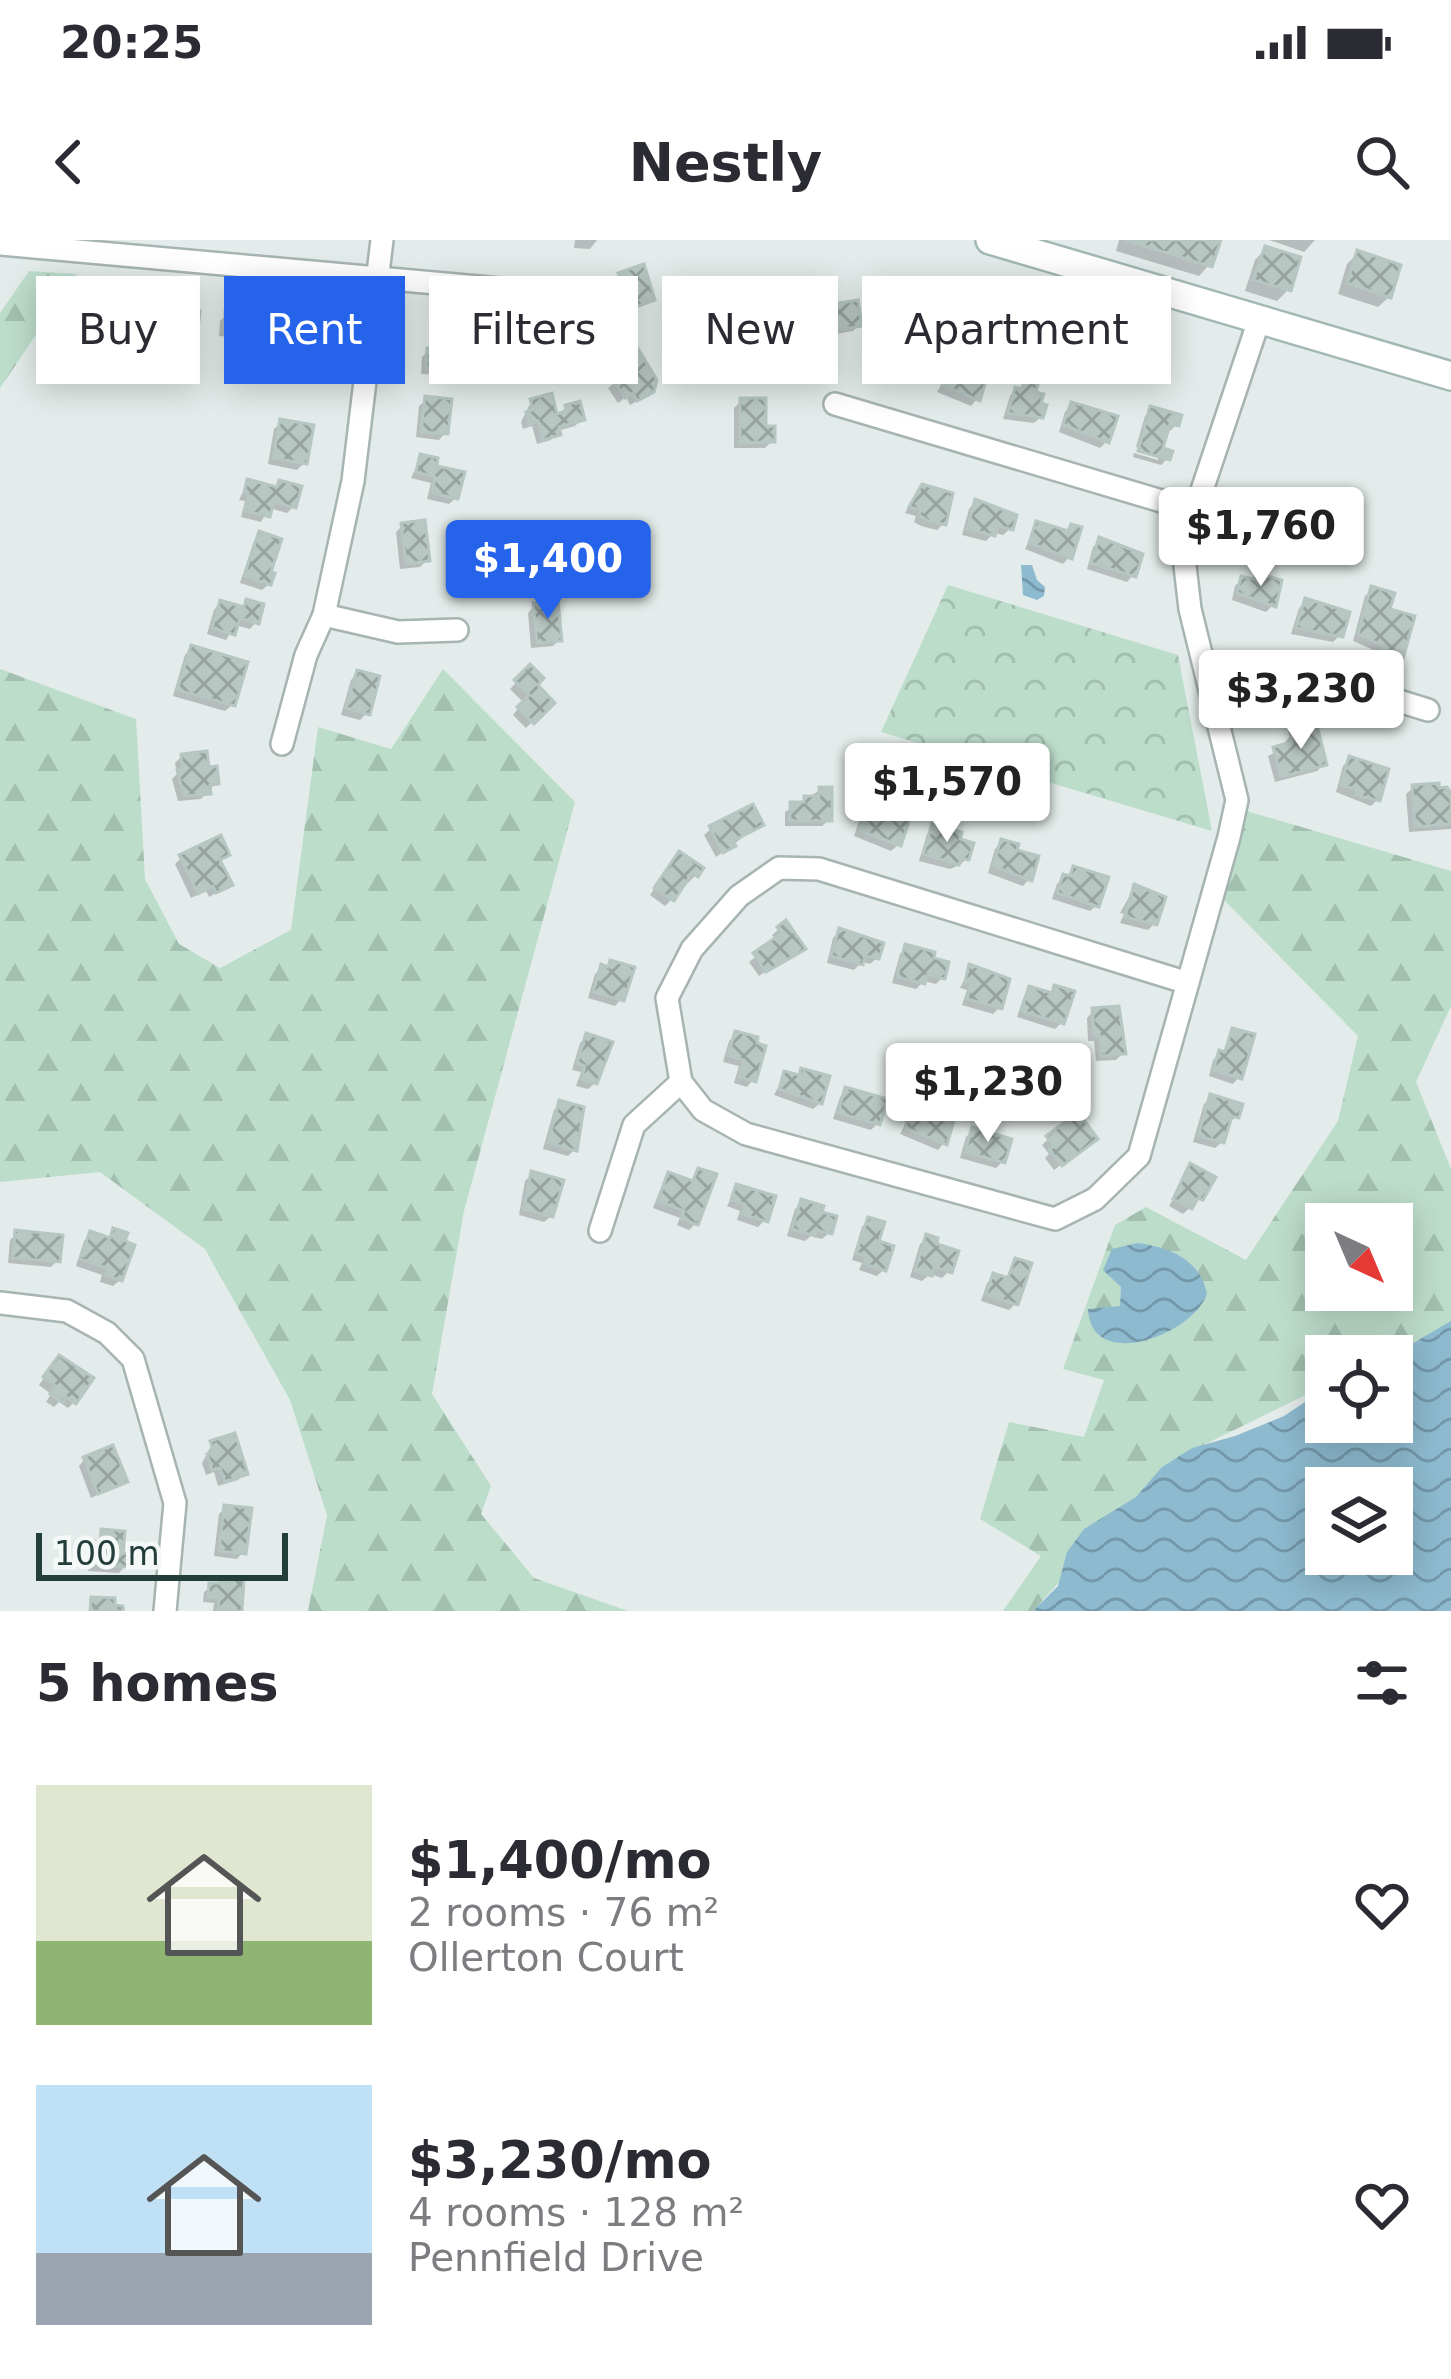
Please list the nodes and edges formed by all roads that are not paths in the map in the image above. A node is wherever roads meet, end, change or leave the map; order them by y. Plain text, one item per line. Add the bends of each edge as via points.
1 (382, 240) edge
2 (990, 240) edge
3 (0, 244) edge
4 (380, 276) joint
5 (1259, 320) junction
6 (1451, 376) edge
7 (366, 384) edge
8 (835, 404) dead end
9 (1195, 511) junction
10 (325, 616) junction
11 (457, 630) dead end
12 (1211, 694) junction
13 (1428, 710) dead end
14 (282, 744) dead end
15 (1188, 983) junction
16 (681, 1082) junction
17 (600, 1231) dead end
18 (0, 1303) edge
19 (165, 1611) edge

1 - 4 street
2 - 5 street
3 - 4 street
5 - 6 street
5 - 9 street
7 - 10 street
8 - 9 street
9 - 12 street via 1185,566
10 - 11 street via 398,632
10 - 14 street
12 - 13 street via 1264,676 1321,677
12 - 15 street via 1237,800
15 - 16 street via 819,869 779,868 739,896 692,949 667,998
15 - 16 street via 1139,1156 1095,1199 1054,1219 746,1134 703,1110
16 - 17 street via 634,1125
18 - 19 street via 67,1311 133,1359 175,1503

